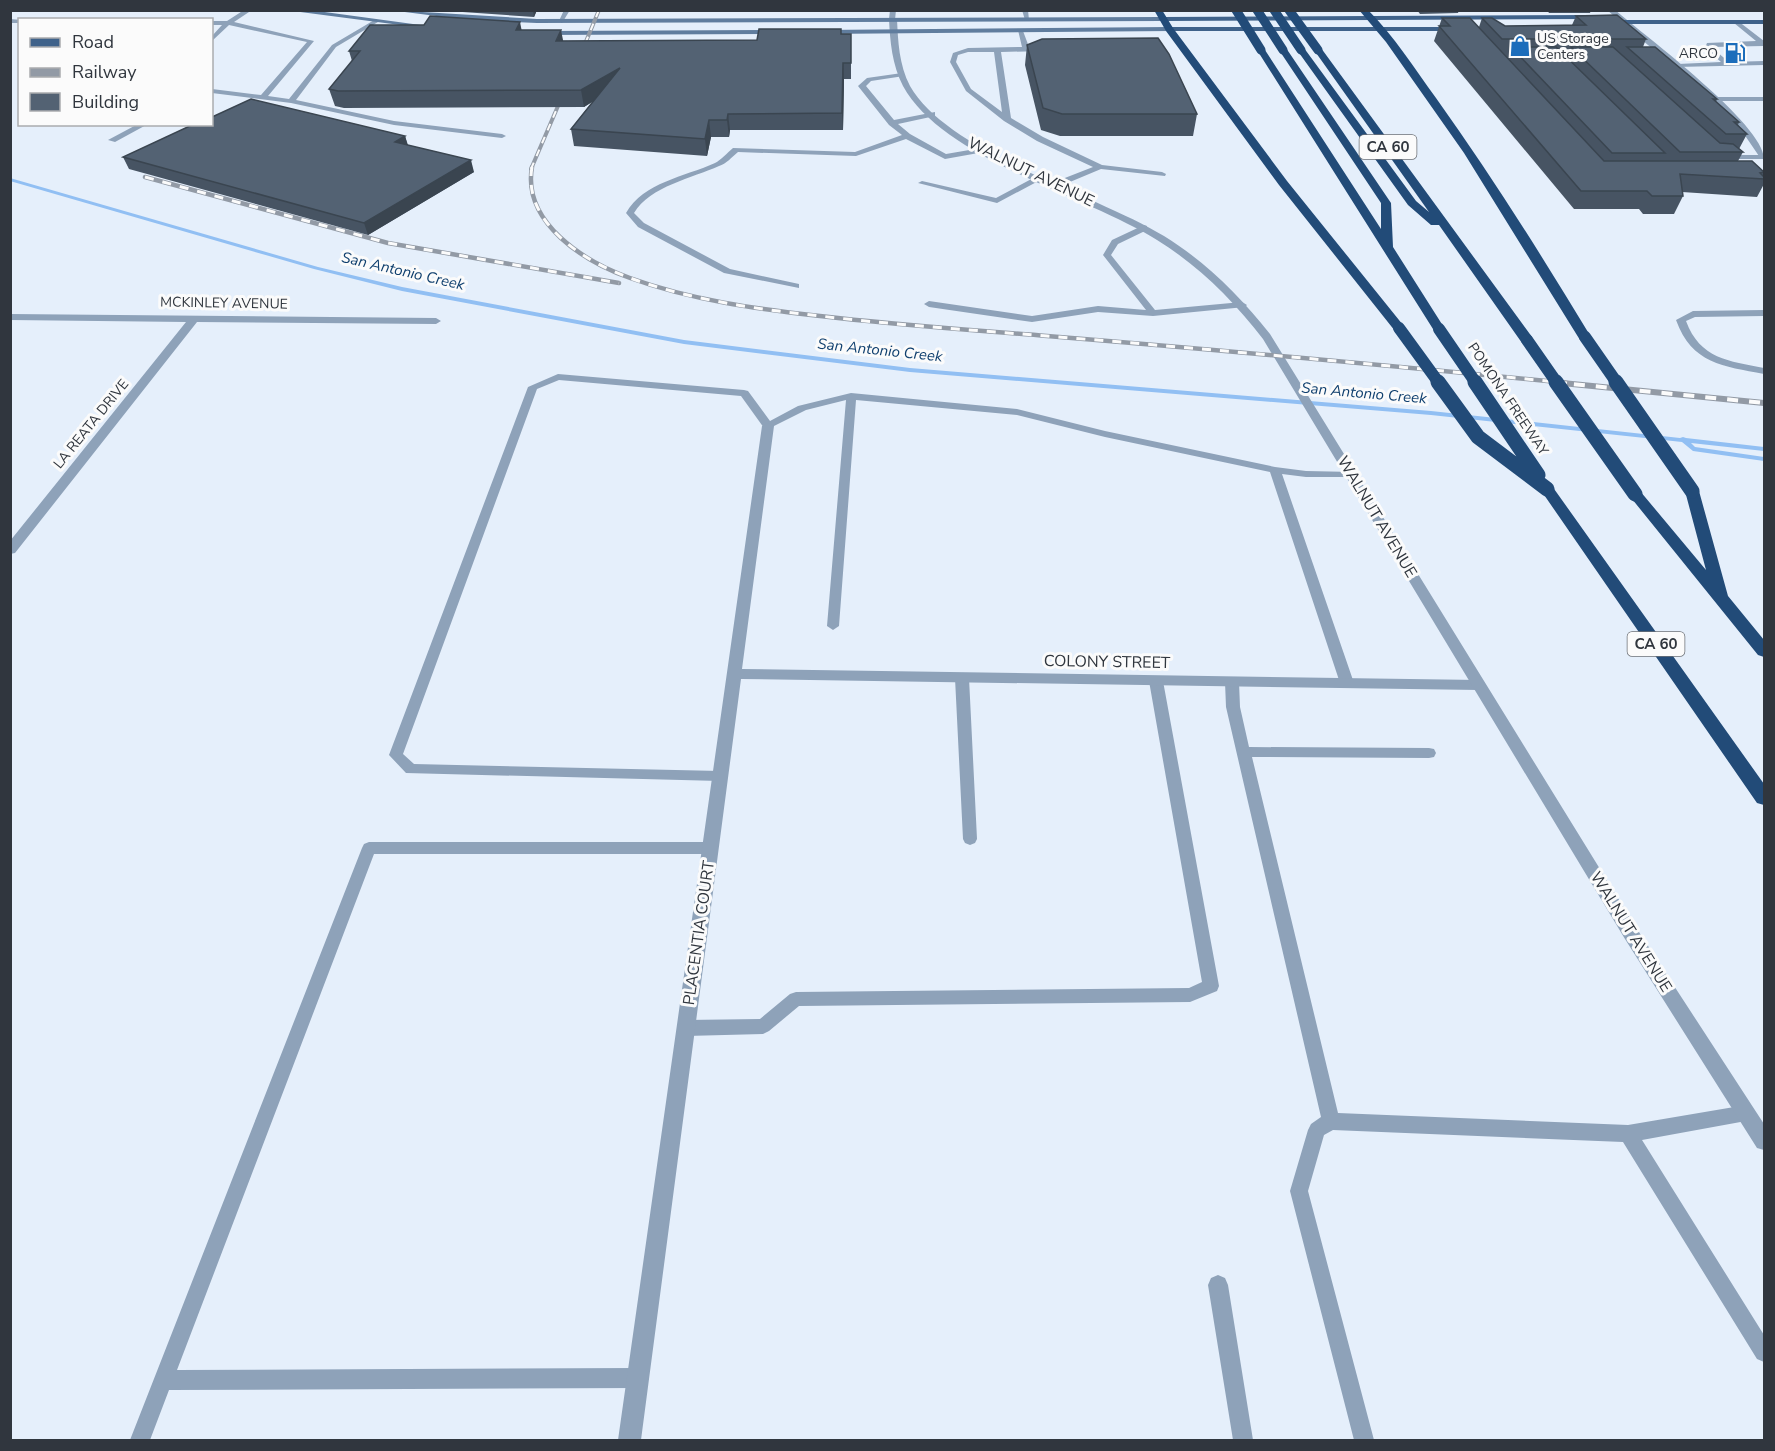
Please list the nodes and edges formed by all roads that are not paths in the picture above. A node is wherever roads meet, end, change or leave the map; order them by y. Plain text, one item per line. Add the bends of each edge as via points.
1 (249, 10) edge
2 (288, 10) edge
3 (567, 10) edge
4 (1236, 10) edge
5 (1257, 10) edge
6 (1274, 10) edge
7 (1289, 10) edge
8 (1363, 10) edge
9 (1610, 10) edge
10 (394, 11) edge
11 (893, 15) edge
12 (1026, 15) edge
13 (1371, 18) junction
14 (1163, 20) edge
15 (376, 21) junction
16 (562, 21) junction
17 (1623, 22) junction
18 (1736, 22) junction
19 (1764, 22) edge
20 (213, 23) edge
21 (228, 23) junction
22 (438, 28) edge
23 (1381, 28) junction
24 (1601, 28) edge
25 (1467, 29) edge
26 (1020, 31) junction
27 (784, 32) edge
28 (807, 32) edge
29 (894, 32) junction
30 (535, 33) edge
31 (213, 38) edge
32 (1764, 43) edge
33 (1026, 49) junction
34 (1049, 49) edge
35 (997, 50) junction
36 (1657, 58) edge
37 (1668, 58) junction
38 (1764, 63) edge
39 (1728, 65) junction
40 (1678, 66) junction
41 (902, 75) junction
42 (213, 92) edge
43 (263, 98) junction
44 (1714, 99) junction
45 (1764, 99) edge
46 (291, 101) junction
47 (932, 114) junction
48 (1007, 118) junction
49 (892, 123) junction
50 (141, 126) edge
51 (502, 136) dead end
52 (907, 136) junction
53 (112, 140) dead end
54 (981, 150) junction
55 (1764, 157) edge
56 (1100, 167) junction
57 (1729, 169) edge
58 (1161, 174) dead end
59 (1040, 178) junction
60 (922, 183) dead end
61 (1055, 184) junction
62 (1144, 228) junction
63 (1459, 244) junction
64 (1388, 248) junction
65 (796, 286) dead end
66 (929, 304) dead end
67 (1242, 305) junction
68 (1153, 313) junction
69 (1764, 313) edge
70 (10, 317) edge
71 (195, 317) junction
72 (436, 321) dead end
73 (1764, 371) edge
74 (851, 396) junction
75 (768, 426) junction
76 (1275, 470) junction
77 (1350, 474) junction
78 (1547, 489) junction
79 (10, 550) edge
80 (1723, 602) junction
81 (833, 626) dead end
82 (1764, 651) edge
83 (734, 674) junction
84 (962, 678) junction
85 (1156, 681) junction
86 (1232, 682) junction
87 (1347, 683) junction
88 (1479, 685) junction
89 (1243, 752) junction
90 (1429, 753) dead end
91 (720, 776) junction
92 (1764, 798) edge
93 (970, 840) dead end
94 (711, 848) junction
95 (686, 1028) junction
96 (1746, 1113) junction
97 (1331, 1120) junction
98 (1628, 1134) junction
99 (1764, 1141) edge
100 (1218, 1285) dead end
101 (1764, 1352) edge
102 (638, 1378) junction
103 (163, 1380) junction
104 (140, 1440) edge
105 (629, 1440) edge
106 (1243, 1440) edge
107 (1364, 1440) edge

1 - 21 lane
2 - 15 main road
3 - 16 lane
4 - 64 highway, POMONA FREEWAY / CA 60, bridge
5 - 64 highway, bridge via 1386,203
6 - 63 highway, bridge via 1412,203
7 - 63 highway, CA 60, bridge
8 - 13 highway
9 - 17 street
10 - 15 main road
10 - 16 main road
11 - 12 main road
11 - 16 main road
11 - 29 street, WALNUT AVENUE
12 - 14 main road
13 - 14 main road
13 - 17 main road via 1589,17
13 - 23 highway
14 - 23 main road
14 - 26 main road
14 - 78 highway, bridge via 1478,436
15 - 22 main road
15 - 46 lane via 334,46
17 - 18 main road
17 - 24 main road
17 - 37 street
18 - 19 main road
18 - 32 lane
20 - 21 lane
21 - 31 lane
21 - 43 lane via 311,41
23 - 25 main road
23 - 80 highway, bridge via 1498,194 1585,337 1692,491
26 - 29 main road
26 - 33 lane
27 - 30 main road via 750,36
28 - 29 main road
29 - 41 street, WALNUT AVENUE
32 - 39 lane via 1709,44 1707,47
33 - 34 lane
33 - 35 lane
35 - 48 lane
35 - 48 lane via 968,50 956,54 953,62 968,90
36 - 37 lane
37 - 40 street
38 - 39 lane
39 - 40 lane
40 - 44 street
41 - 47 street, WALNUT AVENUE via 911,93
41 - 49 lane via 869,79 862,86
42 - 43 lane
43 - 46 lane
44 - 45 lane
44 - 55 street via 1750,134
46 - 51 lane via 394,123
47 - 49 lane
47 - 54 street, WALNUT AVENUE
48 - 56 lane via 1040,139
49 - 52 lane
50 - 53 lane
52 - 54 lane via 945,157
52 - 65 lane via 856,154 736,150 719,164 682,176 637,201 630,213 641,225 727,271
54 - 59 street, WALNUT AVENUE
55 - 57 lane via 1716,157
56 - 58 lane
56 - 61 lane
59 - 60 lane via 997,201
59 - 61 street, WALNUT AVENUE
61 - 62 street, WALNUT AVENUE
62 - 67 street, WALNUT AVENUE via 1195,261
62 - 68 lane via 1115,242 1107,255
63 - 80 highway, CA 60, bridge via 1635,494
64 - 78 highway, POMONA FREEWAY / CA 60, bridge
66 - 68 lane via 1032,319 1098,309
67 - 68 lane
67 - 77 street, WALNUT AVENUE via 1279,354
69 - 73 lane via 1693,314 1681,320 1682,327 1706,356 1720,363
70 - 71 street, MCKINLEY AVENUE
71 - 72 street, MCKINLEY AVENUE
71 - 79 street, LA REATA DRIVE
74 - 75 lane via 802,408
74 - 76 lane via 1017,412
74 - 81 lane
75 - 83 street, PLACENTIA COURT
75 - 91 lane via 744,393 558,376 533,387 396,755 411,770
76 - 77 lane
76 - 87 lane
77 - 88 street, WALNUT AVENUE
78 - 92 highway, POMONA FREEWAY / CA 60
80 - 82 highway, CA 60
83 - 84 street, COLONY STREET
83 - 91 street, PLACENTIA COURT
84 - 85 street, COLONY STREET
84 - 93 lane
85 - 86 street, COLONY STREET
85 - 95 lane via 1211,986 1190,995 796,999 763,1026
86 - 87 street, COLONY STREET
86 - 89 lane
87 - 88 street, COLONY STREET
88 - 96 street, WALNUT AVENUE
89 - 90 lane
89 - 97 lane
91 - 94 street, PLACENTIA COURT
94 - 95 street, PLACENTIA COURT
94 - 103 lane via 369,848
95 - 102 street, PLACENTIA COURT
96 - 98 lane
96 - 99 street, WALNUT AVENUE
97 - 98 lane
97 - 107 lane via 1317,1130 1299,1191
98 - 101 lane
100 - 106 lane
102 - 103 lane
102 - 105 street, PLACENTIA COURT
103 - 104 lane

